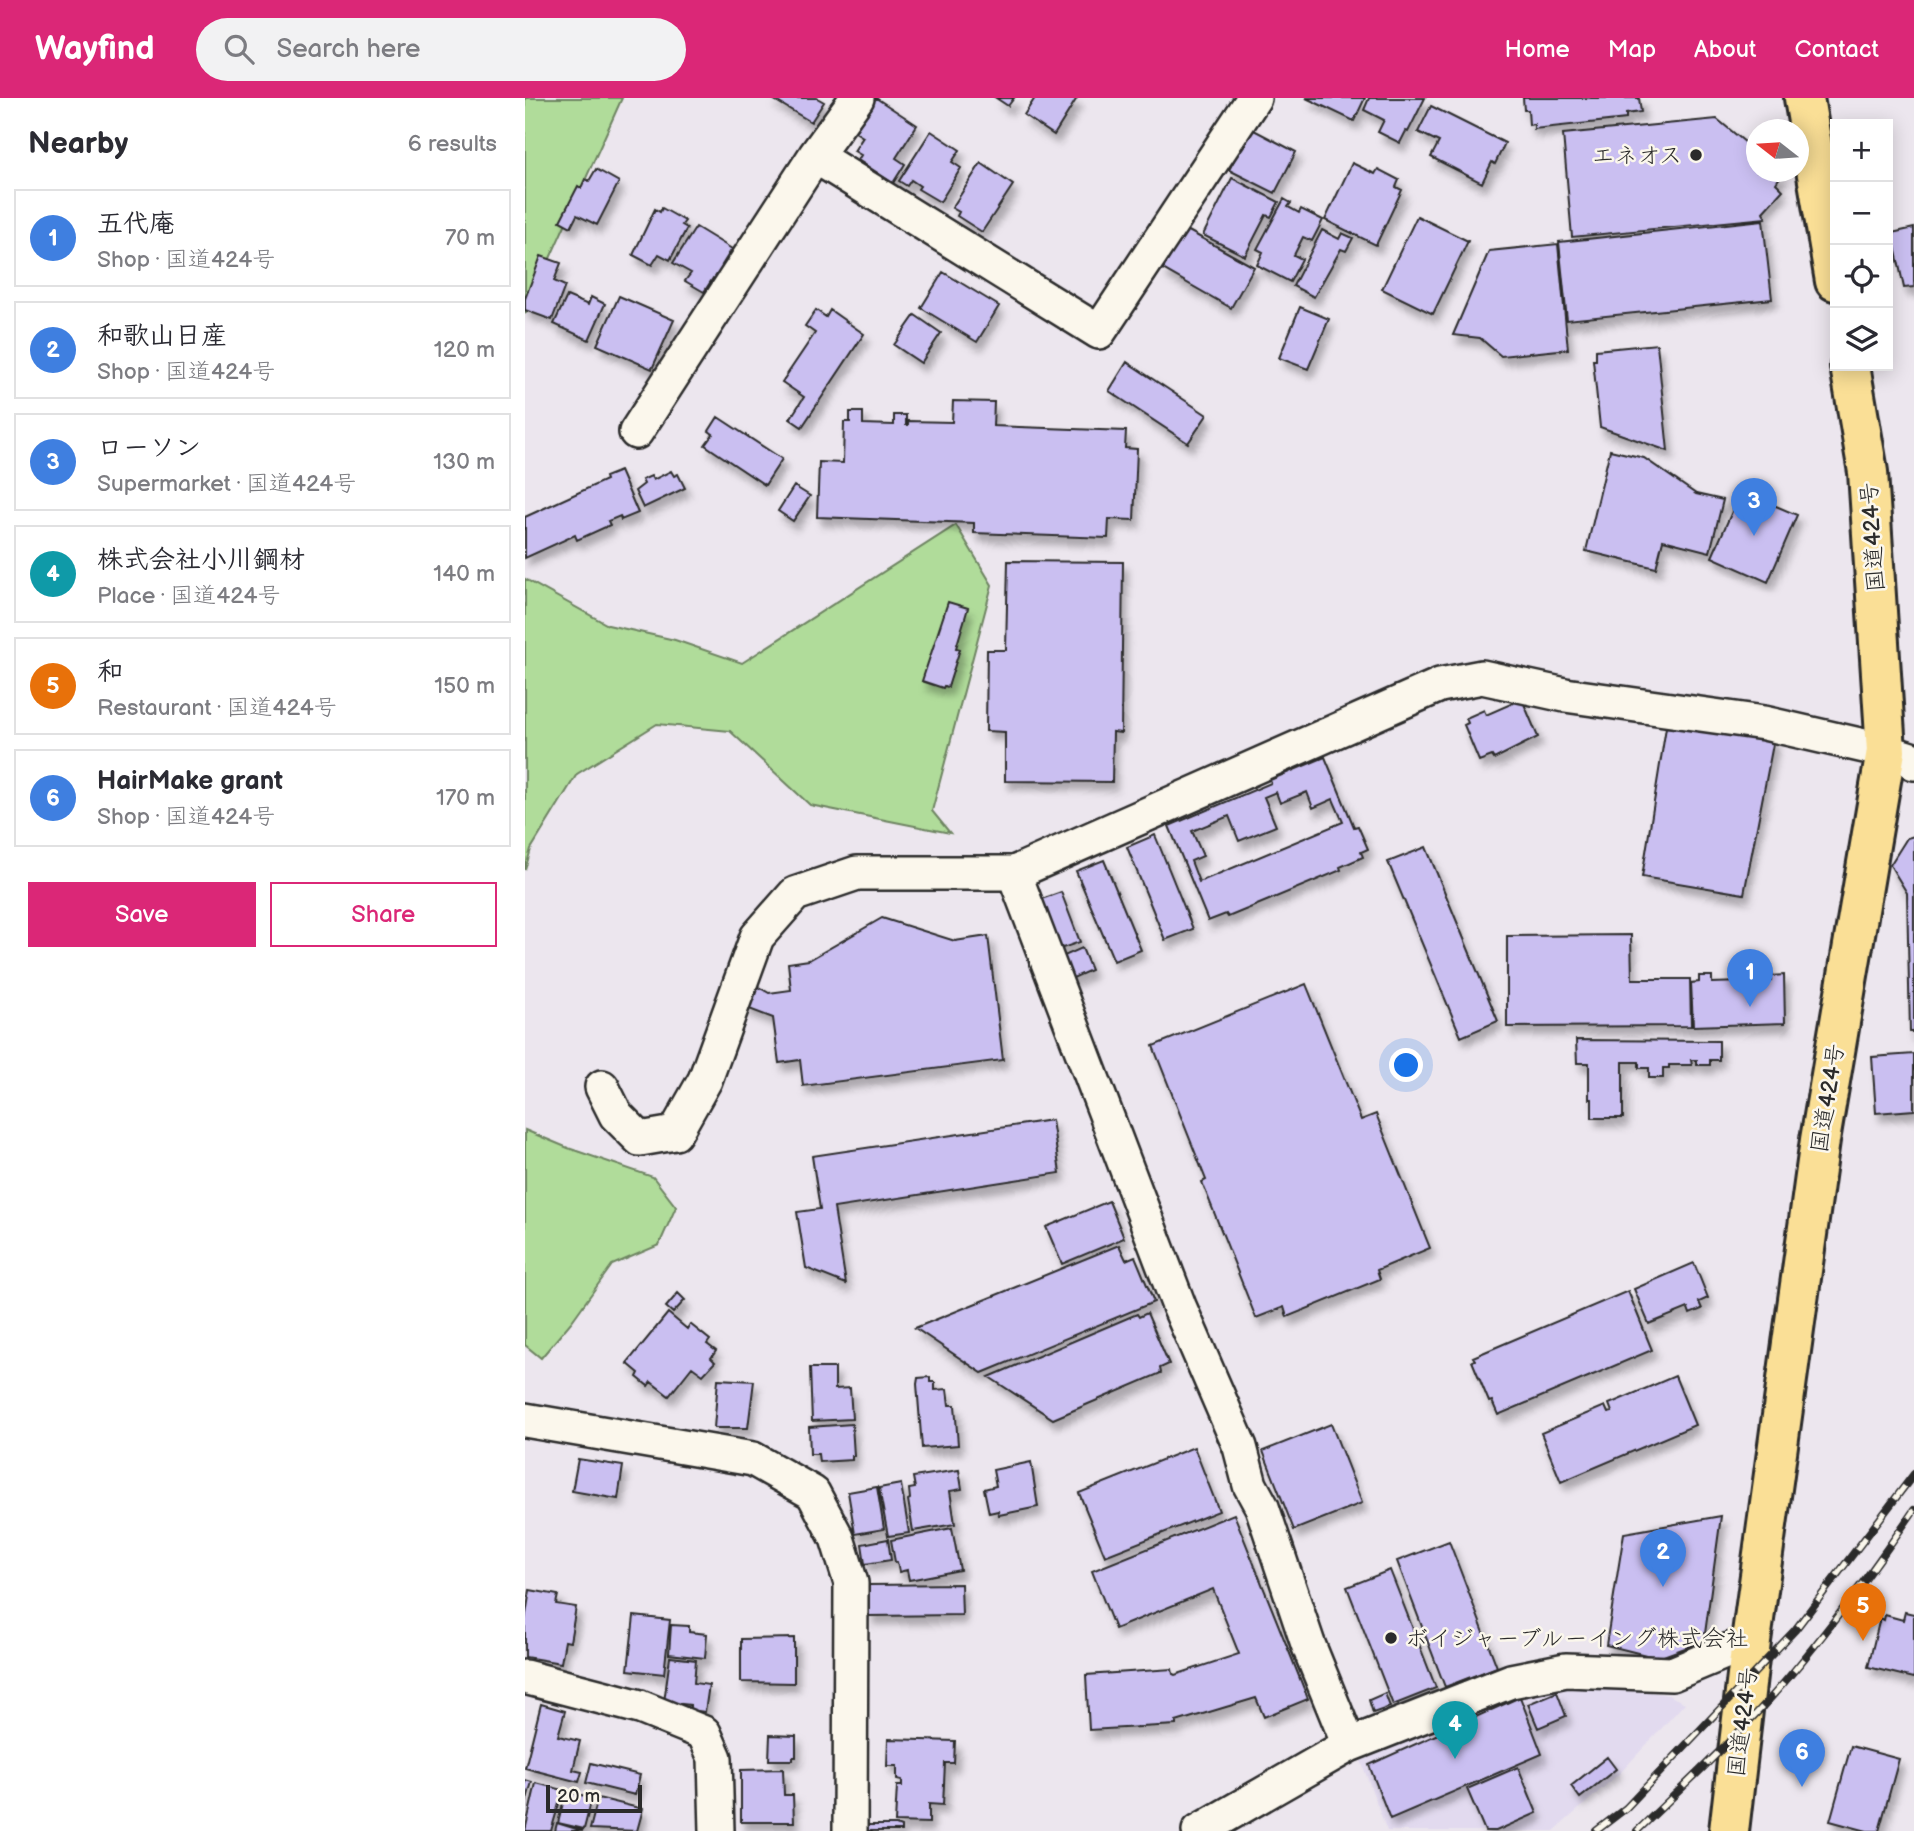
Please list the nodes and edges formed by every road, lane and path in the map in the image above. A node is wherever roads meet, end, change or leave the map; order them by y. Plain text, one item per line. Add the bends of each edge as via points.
1 (857, 98) edge
2 (1254, 98) edge
3 (1804, 98) edge
4 (815, 156) junction
5 (1830, 251) edge
6 (1851, 371) edge
7 (636, 432) dead end
8 (1900, 757) edge
9 (1014, 873) junction
10 (602, 1087) dead end
11 (525, 1420) edge
12 (1751, 1641) junction
13 (525, 1678) edge
14 (1349, 1745) junction
15 (717, 1831) edge
16 (850, 1831) edge
17 (1199, 1831) edge
18 (1729, 1831) edge

1 - 4 street
2 - 4 street via 1099,332
3 - 5 highway
4 - 7 street
6 - 8 highway, 国道424号 via 1868,472
8 - 9 street via 1764,723 1565,695 1482,677 1440,685
8 - 12 highway, 国道424号 via 1820,1140
9 - 10 street via 857,873 795,894 757,937 705,1080 675,1133 640,1139 616,1115
9 - 14 street via 1179,1306 1240,1447 1308,1644
11 - 16 street via 753,1459 813,1493 837,1538 851,1583
12 - 14 street via 1672,1674 1566,1670 1511,1681
12 - 18 highway, 国道424号
13 - 15 street via 640,1707 704,1733 715,1758
14 - 17 street

